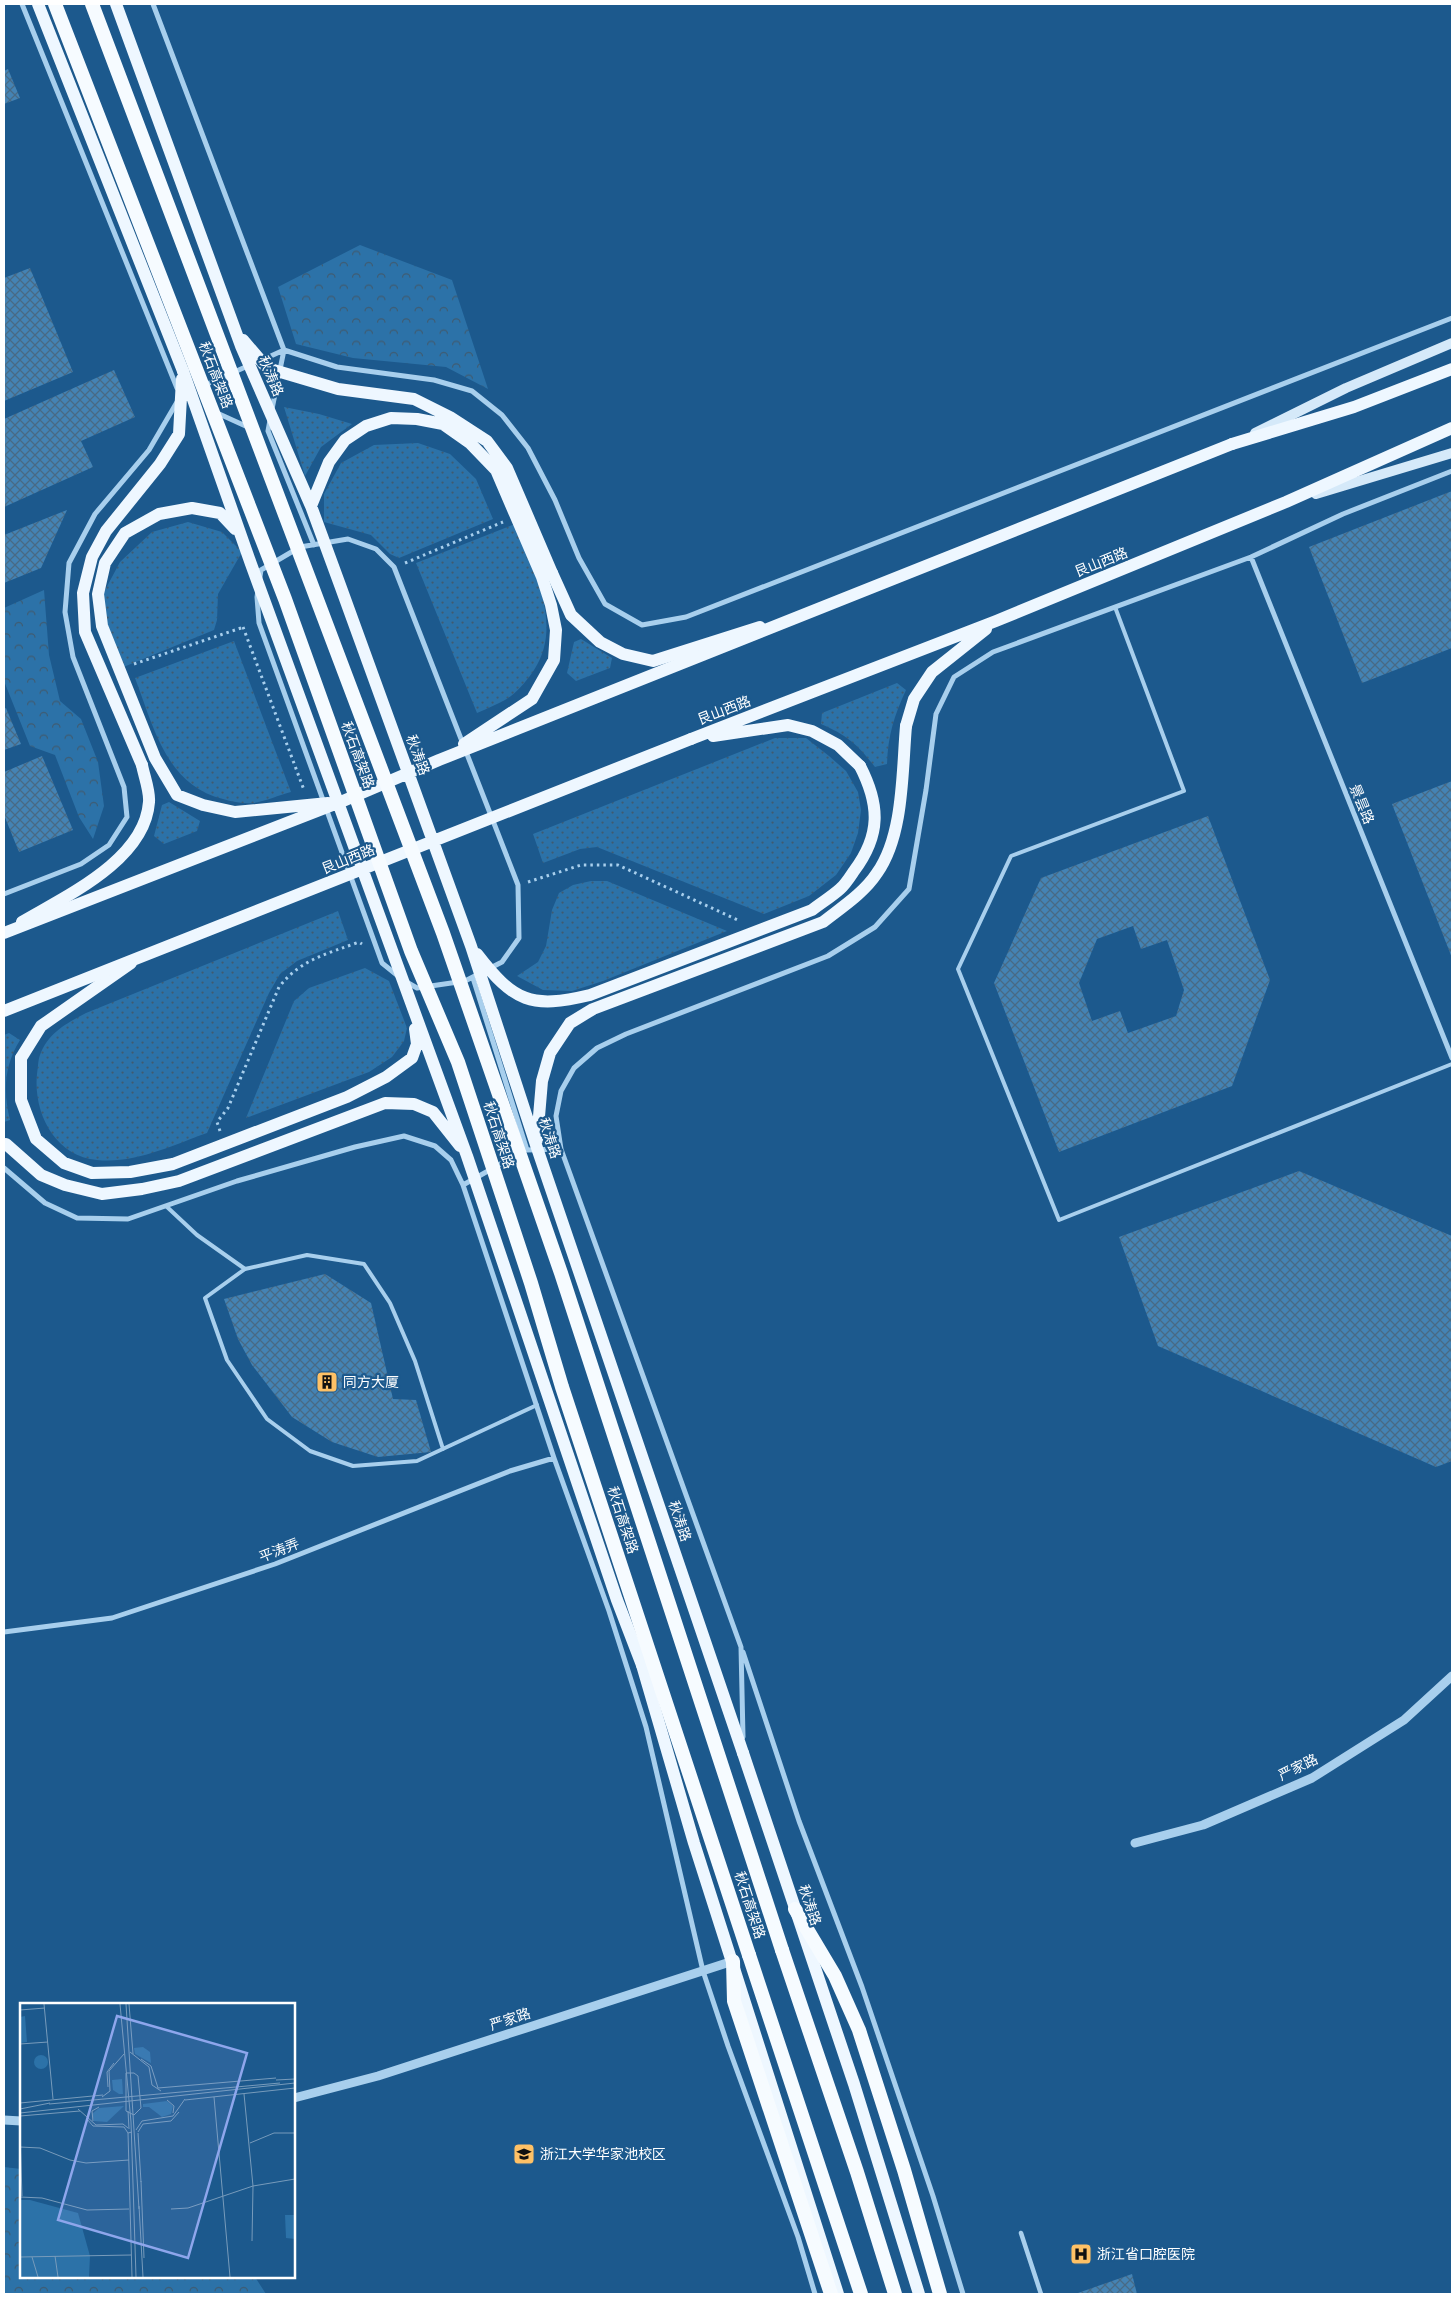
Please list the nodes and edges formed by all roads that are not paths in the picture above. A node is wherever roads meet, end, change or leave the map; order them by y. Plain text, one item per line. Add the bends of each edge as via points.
1 (22, 4) edge
2 (38, 4) edge
3 (55, 4) edge
4 (92, 4) edge
5 (116, 4) edge
6 (153, 4) edge
7 (1452, 318) edge
8 (236, 332) junction
9 (1452, 343) edge
10 (284, 350) junction
11 (1452, 369) edge
12 (183, 371) junction
13 (180, 396) junction
14 (1452, 428) edge
15 (1232, 444) junction
16 (1452, 453) edge
17 (1452, 471) edge
18 (1286, 502) junction
19 (311, 506) junction
20 (240, 534) junction
21 (314, 546) junction
22 (300, 547) junction
23 (1251, 557) junction
24 (1115, 607) junction
25 (820, 608) junction
26 (996, 621) junction
27 (691, 739) junction
28 (439, 760) junction
29 (343, 802) junction
30 (4, 894) edge
31 (4, 933) edge
32 (471, 946) junction
33 (140, 957) junction
34 (473, 978) junction
35 (465, 981) junction
36 (412, 1010) junction
37 (4, 1011) edge
38 (1452, 1058) edge
39 (1452, 1064) edge
40 (4, 1142) edge
41 (532, 1148) junction
42 (561, 1148) junction
43 (520, 1153) junction
44 (468, 1156) junction
45 (4, 1168) edge
46 (463, 1185) junction
47 (166, 1206) junction
48 (244, 1269) junction
49 (537, 1405) junction
50 (443, 1449) junction
51 (554, 1458) junction
52 (4, 1632) edge
53 (742, 1647) junction
54 (1452, 1676) edge
55 (743, 1752) junction
56 (1134, 1843) dead end
57 (795, 1909) junction
58 (732, 1961) junction
59 (703, 1971) junction
60 (295, 2098) edge
61 (4, 2120) edge
62 (20, 2121) edge
63 (1021, 2233) dead end
64 (815, 2294) edge
65 (831, 2294) edge
66 (838, 2294) edge
67 (861, 2294) edge
68 (895, 2294) edge
69 (919, 2294) edge
70 (940, 2294) edge
71 (963, 2294) edge
72 (1041, 2294) edge

1 - 13 street
2 - 12 main road
3 - 67 highway, 秋石高架路, bridge via 285,599 411,951 458,1062
4 - 68 highway, 秋石高架路, bridge via 443,933 561,1273
5 - 8 main road, 秋涛路, bridge
6 - 10 street
7 - 10 street via 695,614 642,625 605,604 579,558 555,500 528,448 502,415 472,392 434,380 336,367
8 - 19 main road, 秋涛路, bridge
8 - 25 main road, bridge via 267,368 338,389 414,400 450,417 486,441 507,468 571,615 600,642 622,654 653,661
9 - 15 main road via 1346,388
10 - 13 street
10 - 21 street via 268,431
11 - 15 main road via 1354,408
12 - 20 main road, bridge
12 - 31 main road, bridge via 179,434 160,464 106,531 92,557 83,593 85,632 142,765 150,802 142,830 126,852 104,870
13 - 22 street via 258,432
13 - 30 street via 149,450 95,514 69,563 65,612 73,657 124,787 127,817 109,845 81,864
14 - 18 main road, 艮山西路
15 - 25 main road, bridge
16 - 18 main road
17 - 23 street via 1343,514
18 - 26 main road, 艮山西路
19 - 28 main road, bridge via 329,462 345,440 366,426 392,418 443,424 470,443 496,470 551,604 556,630 554,660 532,699
19 - 32 main road, 秋涛路, bridge
20 - 29 main road, bridge via 220,513 192,508 159,514 125,533 105,563 98,594 102,626 155,758 176,795 235,812
20 - 36 main road, bridge
21 - 22 street
21 - 34 street via 348,539 376,549 394,567 518,885 519,938 502,962
22 - 35 street via 261,570 257,597 259,623 382,963 417,988
23 - 24 street
23 - 38 street, 景昙路
24 - 39 lane via 1184,791 1011,856 958,969 1059,1220
24 - 42 street via 993,652 954,677 936,714 909,889 875,927 828,956 597,1048 574,1068 561,1092 556,1116
25 - 28 main road, bridge
26 - 27 main road, 艮山西路
26 - 41 main road, bridge via 932,672 914,699 906,726 898,815 878,873 855,897 823,922 593,1010 570,1023 550,1053 542,1081
27 - 32 main road, bridge via 788,725 812,731 838,745 860,766 872,789 875,817 872,837 860,862 841,888 812,910 590,996 557,1003 533,1001 514,993 497,981
27 - 33 main road, 艮山西路, bridge
28 - 29 main road, bridge
29 - 31 main road, bridge
32 - 41 main road, 秋涛路, bridge
33 - 36 main road, bridge via 41,1026 21,1058 21,1100 36,1138 64,1163 92,1174 130,1172 173,1164 347,1097 386,1077 412,1058 417,1044
33 - 37 main road, 艮山西路, bridge
34 - 35 street
34 - 41 street
35 - 43 street
36 - 44 main road, bridge
40 - 44 main road, bridge via 41,1175 102,1194 180,1181 385,1103 414,1104 433,1112
41 - 42 street
41 - 43 street
41 - 55 main road, 秋涛路, bridge
42 - 53 street
43 - 46 street
44 - 58 main road, bridge via 617,1600 642,1665
45 - 47 street via 45,1202 77,1218 128,1219
46 - 47 street via 451,1160 435,1146 404,1136 237,1181
46 - 49 street
47 - 48 lane via 197,1236
48 - 50 lane via 307,1255 364,1264 390,1303 415,1361
48 - 50 lane via 204,1298 227,1360 268,1419 310,1451 353,1466 417,1461
49 - 50 lane
49 - 51 street
51 - 52 street, 平涛弄 via 510,1471 275,1564 112,1618
51 - 59 street via 610,1612 646,1727
53 - 55 street
53 - 71 street via 799,1821 862,1987
54 - 56 street, 严家路 via 1404,1720 1312,1778 1203,1825
55 - 57 main road, 秋涛路
57 - 69 main road, 秋涛路 via 854,2084
57 - 70 highway via 835,1976 859,2030
58 - 59 street, 严家路
58 - 65 highway via 734,2001
58 - 66 main road
59 - 60 street, 严家路 via 378,2076
59 - 64 street via 798,2237
61 - 62 street
63 - 72 street

